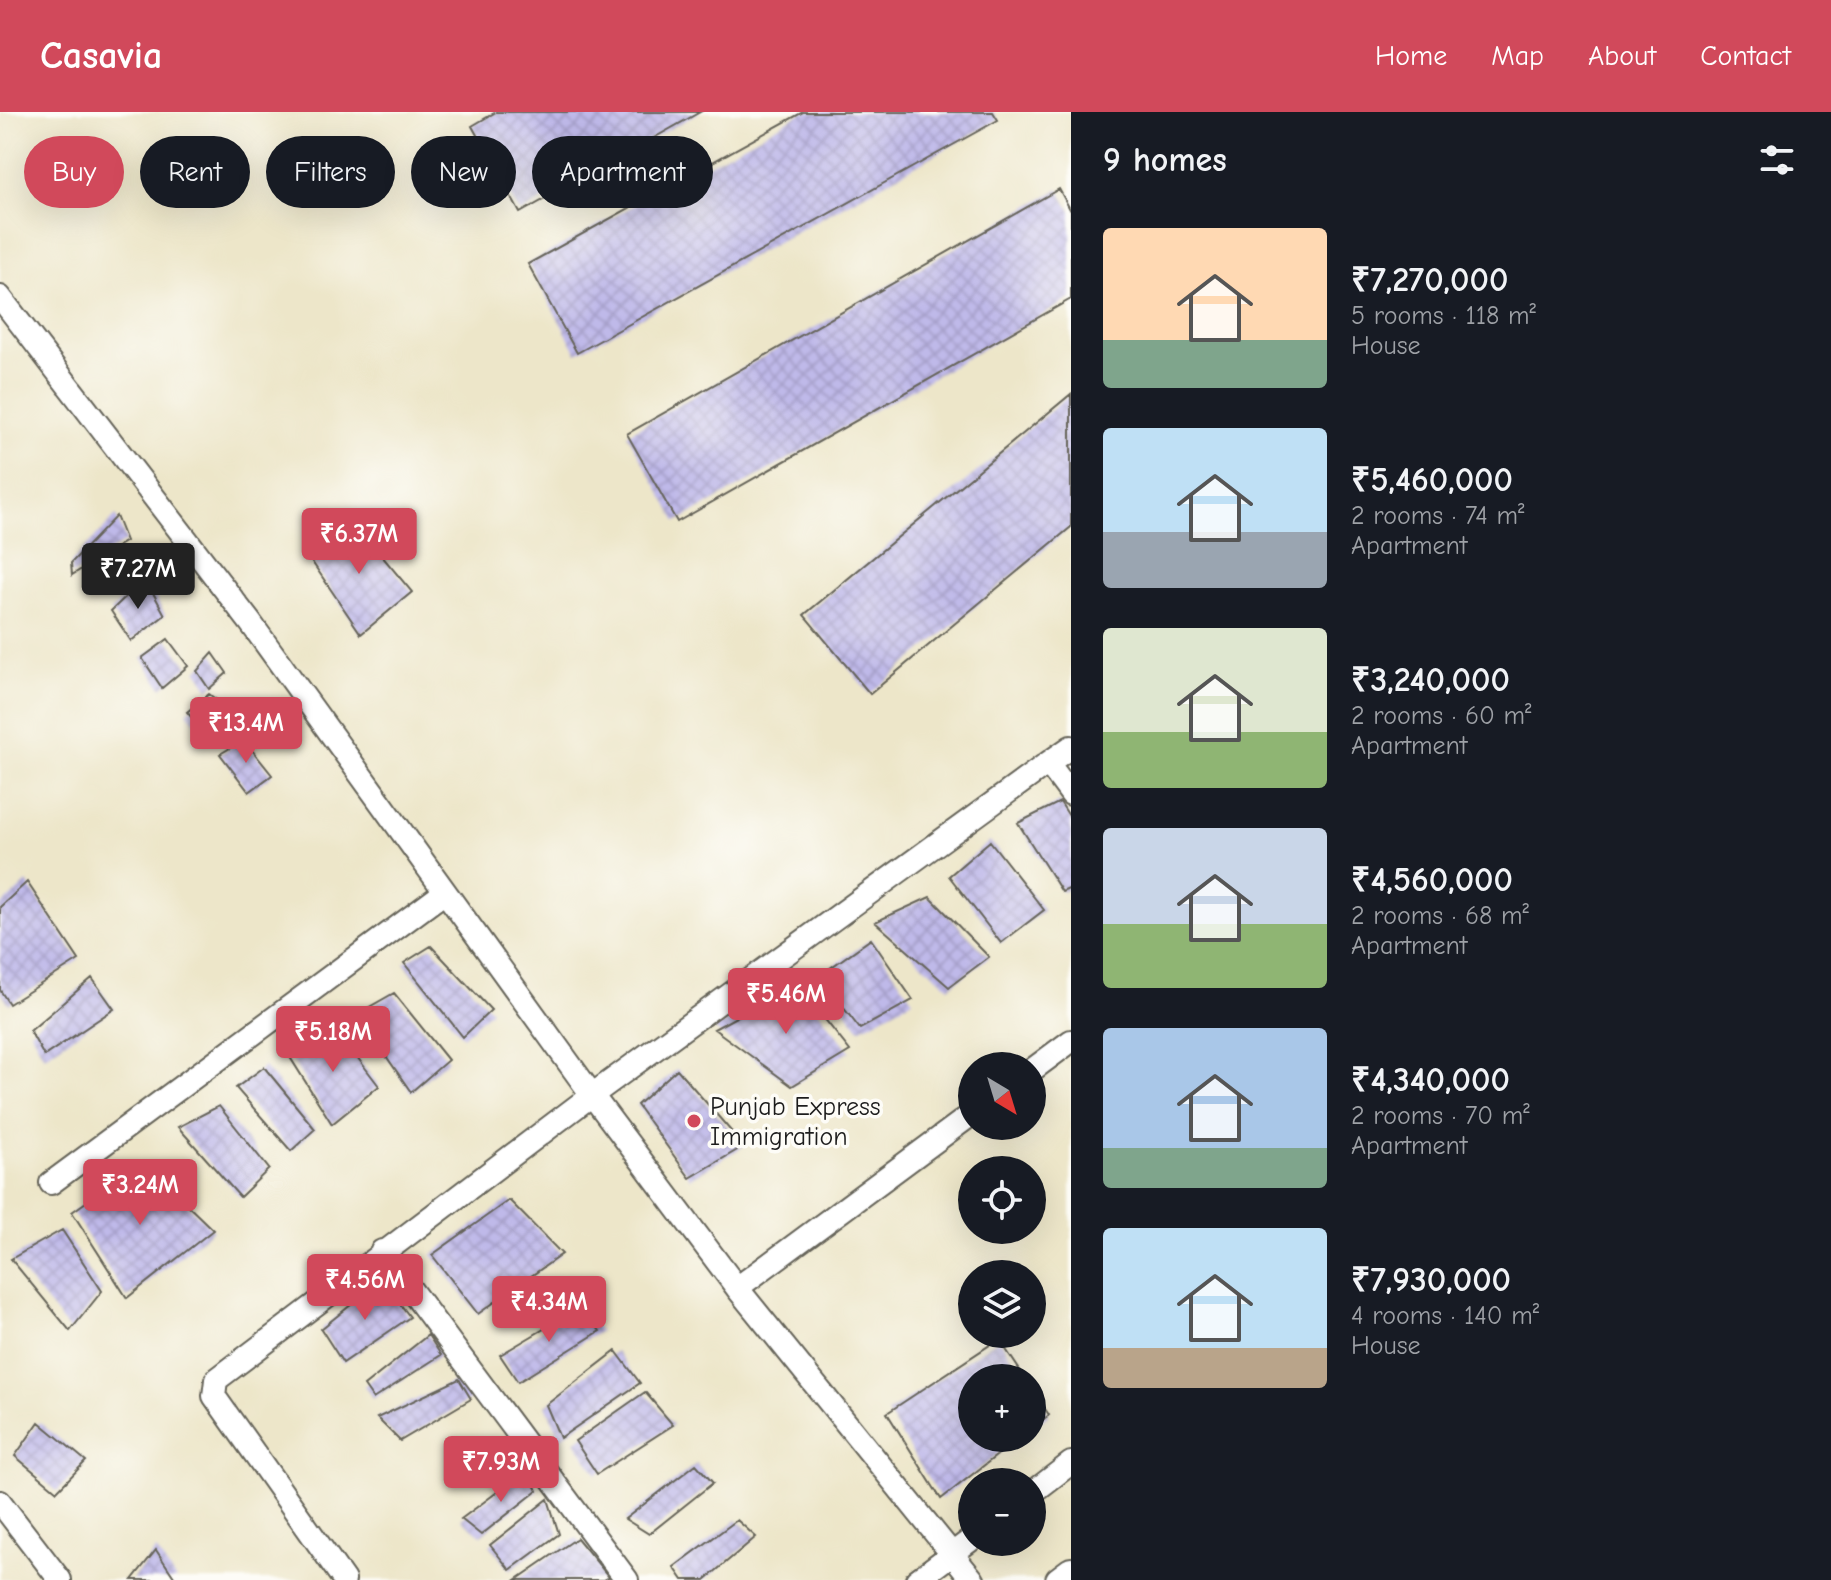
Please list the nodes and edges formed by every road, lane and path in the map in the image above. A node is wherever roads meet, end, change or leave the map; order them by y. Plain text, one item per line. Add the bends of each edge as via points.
1 (0, 297) edge
2 (1071, 747) edge
3 (1048, 763) junction
4 (1071, 794) edge
5 (445, 892) junction
6 (1071, 1041) edge
7 (1046, 1060) edge
8 (592, 1095) junction
9 (958, 1124) edge
10 (51, 1183) dead end
11 (382, 1251) junction
12 (737, 1288) junction
13 (1071, 1463) edge
14 (1046, 1482) edge
15 (0, 1502) edge
16 (958, 1550) edge
17 (952, 1554) junction
18 (1071, 1571) edge
19 (60, 1580) edge
20 (344, 1580) edge
21 (627, 1580) edge
22 (917, 1580) edge
23 (973, 1580) edge
24 (1059, 1580) edge

1 - 5 street via 250,622
2 - 3 street
3 - 4 street
3 - 8 street
5 - 8 street
5 - 10 street
6 - 7 street
8 - 11 street
8 - 12 street
9 - 12 street
11 - 20 street via 212,1388
11 - 21 street
12 - 17 street
13 - 14 street
15 - 19 street
16 - 17 street
17 - 22 street
17 - 23 street
18 - 24 street

